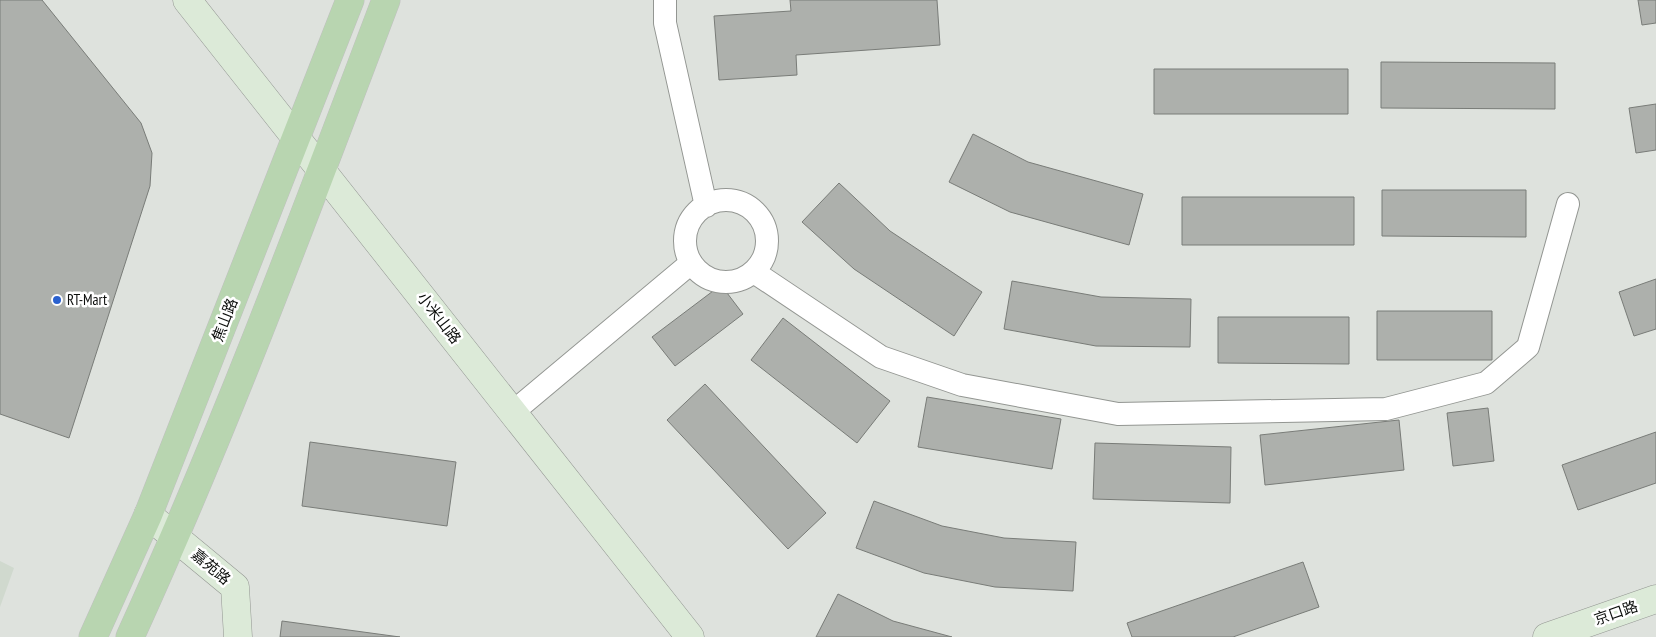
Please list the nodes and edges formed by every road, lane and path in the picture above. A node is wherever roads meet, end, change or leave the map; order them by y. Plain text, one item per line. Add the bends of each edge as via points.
1 (187, 0) edge
2 (350, 0) edge
3 (386, 0) edge
4 (665, 0) edge
5 (296, 137) junction
6 (322, 170) junction
7 (1568, 204) dead end
8 (706, 206) junction
9 (691, 263) junction
10 (754, 272) junction
11 (513, 412) junction
12 (148, 515) junction
13 (175, 537) junction
14 (1656, 599) edge
15 (93, 637) edge
16 (130, 637) edge
17 (238, 637) edge
18 (690, 637) edge
19 (1547, 637) edge

1 - 5 street, 小米山路
2 - 5 main road, 焦山路
3 - 6 main road
4 - 8 street via 664,24
5 - 6 street, 小米山路
5 - 12 main road, 焦山路
6 - 11 street, 小米山路
6 - 13 main road
7 - 10 street via 1528,347 1486,383 1386,409 1118,414 962,385 881,357
8 - 9 street via 695,214 687,232 686,251
8 - 10 street via 718,201 745,204 764,223 768,236 767,250
9 - 10 street via 714,281 741,280
9 - 11 street
11 - 18 street, 小米山路
12 - 13 street, 嘉苑路
12 - 15 main road, 焦山路
13 - 16 main road
13 - 17 street, 嘉苑路 via 235,587
14 - 19 street, 京口路

